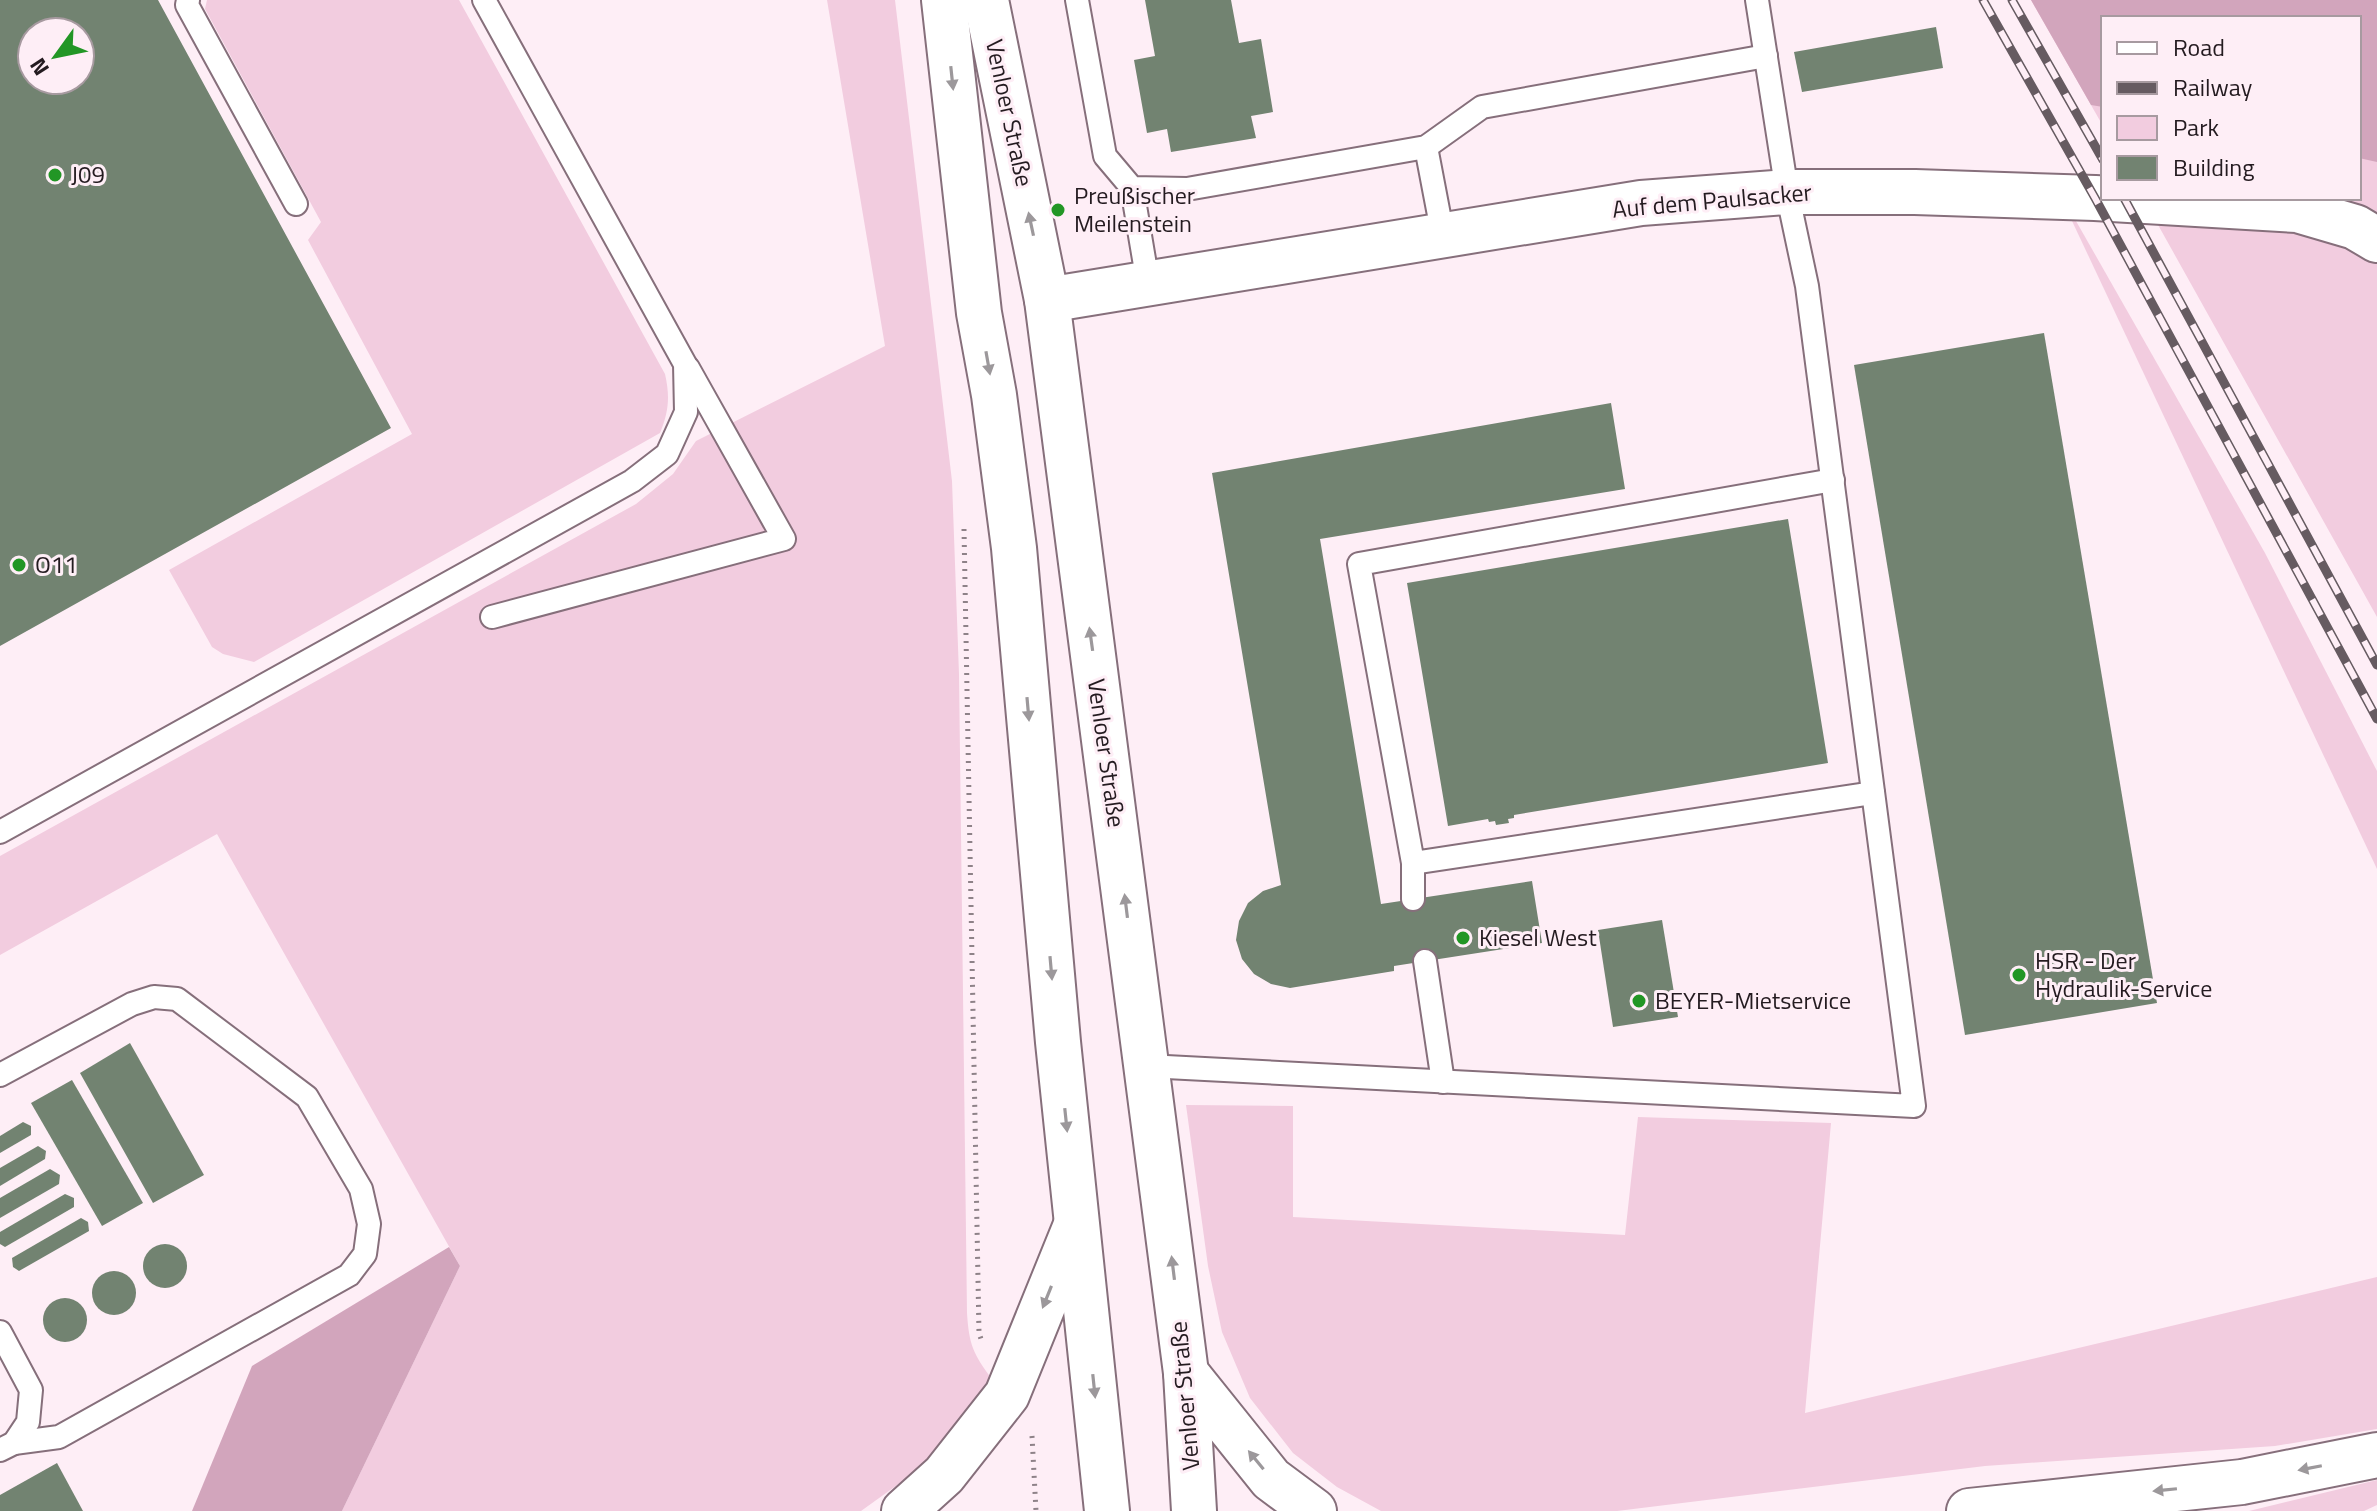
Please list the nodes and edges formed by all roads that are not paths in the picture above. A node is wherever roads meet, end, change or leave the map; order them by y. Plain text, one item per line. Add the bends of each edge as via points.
1 (188, 0) edge
2 (484, 0) edge
3 (944, 0) edge
4 (986, 0) edge
5 (1077, 0) edge
6 (1757, 0) edge
7 (1766, 56) junction
8 (1426, 147) junction
9 (1132, 188) junction
10 (1787, 192) junction
11 (2101, 199) edge
12 (2112, 200) edge
13 (296, 204) dead end
14 (1443, 236) junction
15 (2377, 240) edge
16 (1148, 283) junction
17 (1047, 300) junction
18 (979, 313) junction
19 (685, 364) junction
20 (1833, 480) junction
21 (492, 617) dead end
22 (1873, 793) junction
23 (0, 832) edge
24 (1413, 863) junction
25 (1413, 899) dead end
26 (1425, 961) dead end
27 (1147, 1066) junction
28 (0, 1075) edge
29 (1443, 1082) junction
30 (1076, 1225) junction
31 (0, 1332) edge
32 (1186, 1373) junction
33 (7, 1446) edge
34 (2377, 1455) edge
35 (904, 1511) edge
36 (1107, 1511) edge
37 (1194, 1511) edge
38 (1314, 1511) edge
39 (1969, 1511) edge

1 - 13 lane
2 - 19 lane
3 -> 18 main road, Venloer Straße
17 -> 4 main road, Venloer Straße
5 - 9 lane via 1105,156
6 - 7 lane
7 - 8 lane via 1482,107
7 - 10 lane
8 - 9 lane via 1187,189
8 - 14 lane
9 - 16 lane
10 - 11 main road, Auf dem Paulsacker
10 - 14 main road, Auf dem Paulsacker via 1641,203
10 - 20 lane via 1807,286
12 - 15 main road, Auf dem Paulsacker via 2297,210 2355,227
14 - 16 main road, Auf dem Paulsacker
16 - 17 main road, Auf dem Paulsacker
17 - 18 main road, Auf dem Paulsacker
27 -> 17 main road, Venloer Straße
18 -> 30 main road, Venloer Straße via 1014,548
19 - 21 lane via 784,539
19 - 23 lane via 686,412 680,426 667,454 632,481
20 - 22 lane
20 - 24 lane via 1359,564
22 - 24 lane
22 - 29 lane via 1914,1106
24 - 25 lane
26 - 29 lane
27 - 29 lane
32 -> 27 main road, Venloer Straße
28 - 33 lane via 132,1004 154,997 177,999 307,1097 361,1189 369,1224 365,1254 349,1275 59,1437
30 -> 35 main road via 1007,1395 944,1475
30 -> 36 main road, Venloer Straße
31 - 33 lane via 31,1390 28,1422
32 - 37 main road, Venloer Straße
38 -> 32 main road via 1271,1479
34 -> 39 main road via 2242,1482

